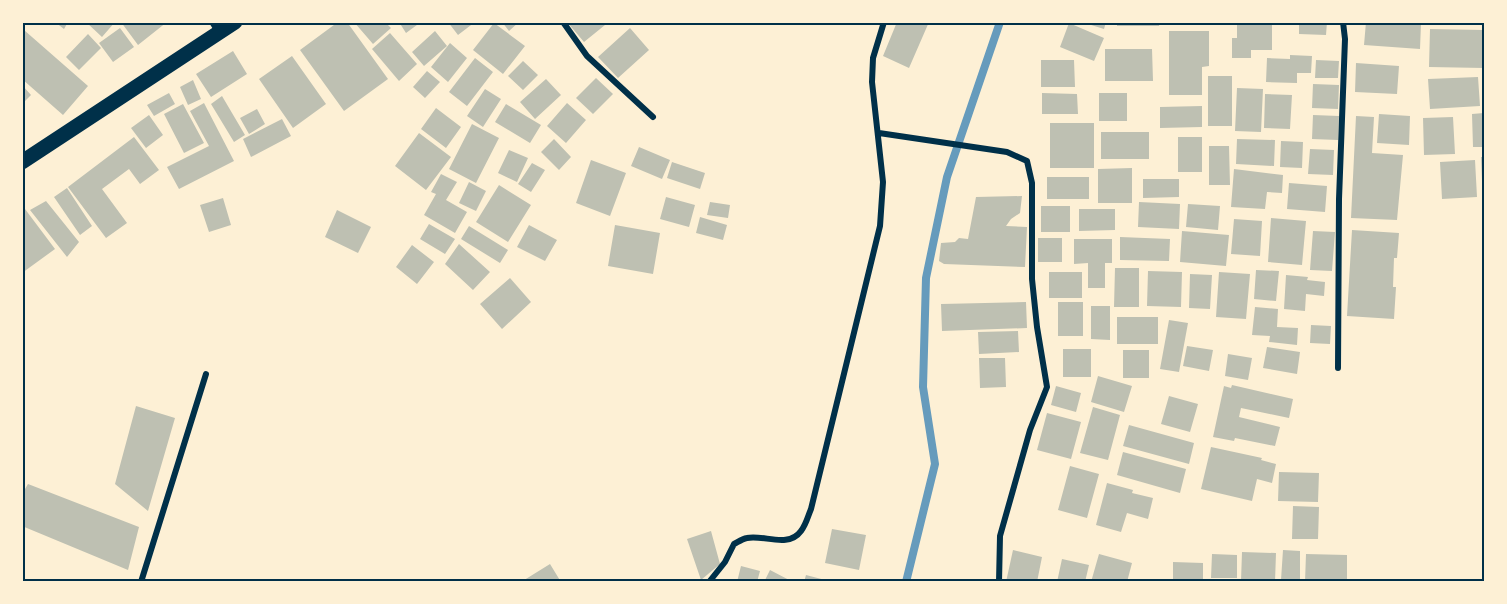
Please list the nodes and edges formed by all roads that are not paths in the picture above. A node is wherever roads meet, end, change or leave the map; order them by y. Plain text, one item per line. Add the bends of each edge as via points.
1 (235, 22) edge
2 (563, 22) edge
3 (884, 22) edge
4 (1343, 22) edge
5 (216, 28) edge
6 (653, 117) dead end
7 (879, 133) junction
8 (22, 162) edge
9 (1338, 368) dead end
10 (206, 374) dead end
11 (141, 582) edge
12 (709, 582) edge
13 (999, 582) edge

1 - 5 main road
2 - 6 street via 587,56
3 - 7 street via 873,58
4 - 9 street
5 - 8 main road
7 - 12 street via 883,182 880,226 811,509 803,529 791,538 770,541 750,537 734,544
7 - 13 street via 1007,152 1026,161 1032,183 1032,279 1047,387 1030,430 1000,536
10 - 11 street

